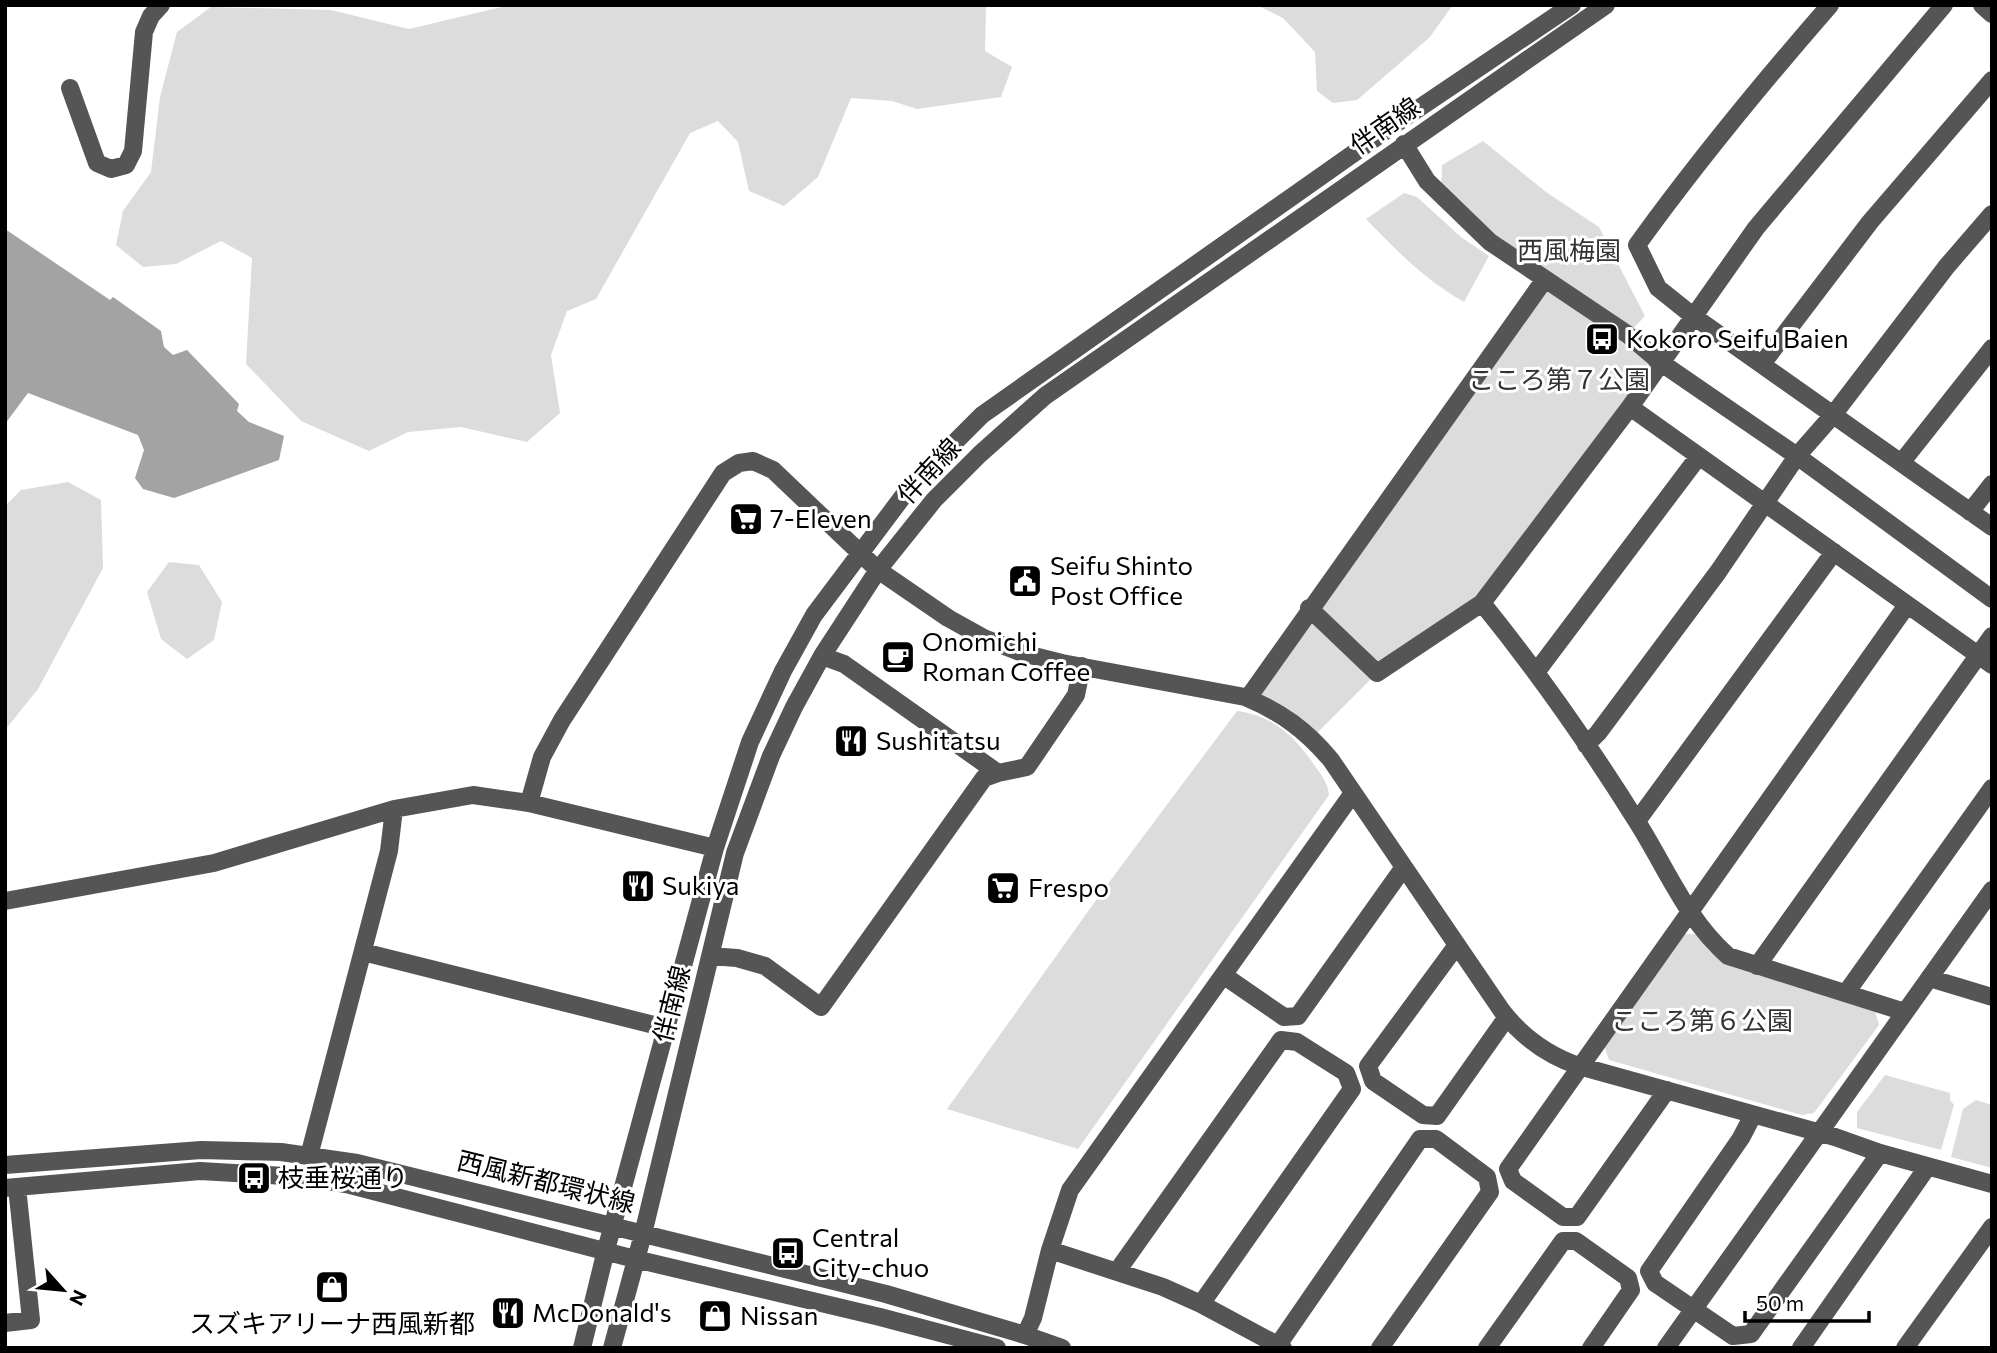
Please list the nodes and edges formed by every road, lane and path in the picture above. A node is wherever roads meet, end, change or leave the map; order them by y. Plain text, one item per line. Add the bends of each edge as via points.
1 (161, 5) edge
2 (1572, 5) edge
3 (1606, 5) edge
4 (1830, 5) edge
5 (1944, 5) edge
6 (1982, 5) edge
7 (1992, 14) edge
8 (1992, 80) edge
9 (70, 88) dead end
10 (1404, 144) junction
11 (1992, 214) edge
12 (1545, 279) junction
13 (1693, 316) junction
14 (1992, 348) edge
15 (1660, 362) junction
16 (1762, 365) junction
17 (1630, 407) junction
18 (1833, 415) junction
19 (1699, 456) junction
20 (1797, 456) junction
21 (1901, 463) junction
22 (1992, 484) edge
23 (1765, 503) junction
24 (1970, 512) junction
25 (1992, 527) edge
26 (1834, 552) junction
27 (860, 553) junction
28 (878, 570) junction
29 (1992, 599) edge
30 (1482, 603) junction
31 (1908, 605) junction
32 (1309, 608) junction
33 (1992, 636) edge
34 (822, 656) junction
35 (1985, 660) edge
36 (1082, 666) junction
37 (1537, 671) junction
38 (1248, 698) junction
39 (1586, 745) junction
40 (998, 773) junction
41 (1992, 788) edge
42 (1353, 793) junction
43 (529, 803) junction
44 (394, 809) junction
45 (1637, 821) junction
46 (715, 848) junction
47 (1404, 867) junction
48 (1992, 890) edge
49 (5, 901) edge
50 (1690, 914) junction
51 (1457, 945) junction
52 (363, 952) junction
53 (710, 956) junction
54 (1757, 966) junction
55 (1223, 975) junction
56 (1929, 978) junction
57 (1846, 993) junction
58 (1991, 995) edge
59 (1905, 1012) junction
60 (1507, 1017) junction
61 (666, 1028) junction
62 (1579, 1066) junction
63 (1667, 1090) junction
64 (1753, 1115) junction
65 (1818, 1133) junction
66 (1880, 1153) junction
67 (309, 1156) junction
68 (5, 1165) edge
69 (1928, 1166) junction
70 (1992, 1184) edge
71 (11, 1187) edge
72 (613, 1225) junction
73 (1992, 1227) edge
74 (643, 1234) junction
75 (606, 1250) junction
76 (1051, 1250) junction
77 (635, 1259) junction
78 (1118, 1270) junction
79 (1200, 1304) junction
80 (1693, 1309) junction
81 (5, 1323) edge
82 (1025, 1335) junction
83 (1280, 1346) edge
84 (582, 1348) edge
85 (612, 1348) edge
86 (997, 1348) edge
87 (1062, 1348) edge
88 (1380, 1348) edge
89 (1487, 1348) edge
90 (1591, 1348) edge
91 (1666, 1348) edge
92 (1801, 1348) edge
93 (1905, 1348) edge

1 - 9 street via 144,32 133,150 126,165 111,169 97,163
2 - 27 street, 伴南線 via 982,415 909,486
3 - 10 street, 伴南線
4 - 13 street via 1756,89 1637,245 1658,288
5 - 13 street via 1756,228
6 - 7 street
8 - 16 street via 1870,222
10 - 12 street via 1427,181 1490,242
10 - 28 street, 伴南線 via 1045,396 934,500
11 - 18 street
12 - 15 street
12 - 32 street
13 - 15 street
13 - 16 street
14 - 21 street
15 - 17 street
15 - 20 street
16 - 18 street
17 - 19 street
17 - 30 street
18 - 20 street
18 - 21 street
19 - 23 street
19 - 37 street
20 - 23 street
20 - 29 street
21 - 24 street
22 - 24 street
23 - 26 street
23 - 39 street
24 - 25 street
26 - 31 street
26 - 45 street
27 - 28 street
27 - 43 street via 773,470 753,461 738,463 723,474 562,720 542,757
27 - 46 street, 伴南線 via 814,615 783,671 750,742
28 - 34 street, 伴南線
28 - 36 street via 984,638 1023,653
30 - 32 street via 1377,673
30 - 37 street
31 - 35 street
31 - 50 street
32 - 38 street
33 - 35 street
34 - 40 street via 844,664
34 - 53 street, 伴南線 via 771,756 736,853
35 - 54 street
36 - 38 street
36 - 40 street via 1076,695 1027,766
37 - 39 street
38 - 42 street via 1302,728
39 - 45 street
40 - 53 street via 984,779 821,1007 765,966
41 - 57 street
42 - 47 street
42 - 55 street
43 - 44 street via 473,795
43 - 46 street
44 - 49 street via 214,863
44 - 52 street via 389,851
45 - 50 street
46 - 61 street, 伴南線
47 - 51 street
47 - 55 street via 1298,1016 1284,1017
48 - 56 street
50 - 54 street via 1728,956
50 - 62 street
51 - 60 street
51 - 60 street via 1368,1066 1373,1081 1423,1115 1437,1116
52 - 61 street
52 - 67 street
53 - 74 street, 伴南線
54 - 57 street
55 - 76 street via 1070,1190
56 - 58 street
56 - 59 street
57 - 59 street
59 - 65 street
60 - 62 street via 1542,1050
61 - 72 street, 伴南線
62 - 63 street
62 - 63 street via 1508,1170 1513,1181 1563,1217 1577,1217
63 - 64 street
64 - 65 street
64 - 80 street via 1649,1269 1654,1282
65 - 66 street
65 - 80 street
66 - 69 street
66 - 80 street via 1751,1334 1733,1336
67 - 68 street, 西風新都環状線 via 201,1150
67 - 72 street, 西風新都環状線 via 357,1163
69 - 70 street
69 - 92 street
71 - 75 street, 西風新都環状線 via 200,1171 303,1177
71 - 81 street via 31,1320
72 - 74 street, 西風新都環状線
72 - 75 street, 伴南線
73 - 93 street
74 - 77 street, 伴南線
74 - 82 street, 西風新都環状線 via 886,1294
75 - 77 street, 西風新都環状線
75 - 84 street, 伴南線
76 - 78 street
76 - 82 street
77 - 85 street, 伴南線
77 - 86 street, 西風新都環状線
78 - 79 street
78 - 79 street via 1281,1040 1297,1042 1346,1073 1352,1089
79 - 83 street
80 - 91 street
82 - 87 street, 西風新都環状線
83 - 88 street via 1420,1139 1436,1139 1486,1177 1490,1192
89 - 90 street via 1563,1241 1576,1241 1628,1278 1631,1290

